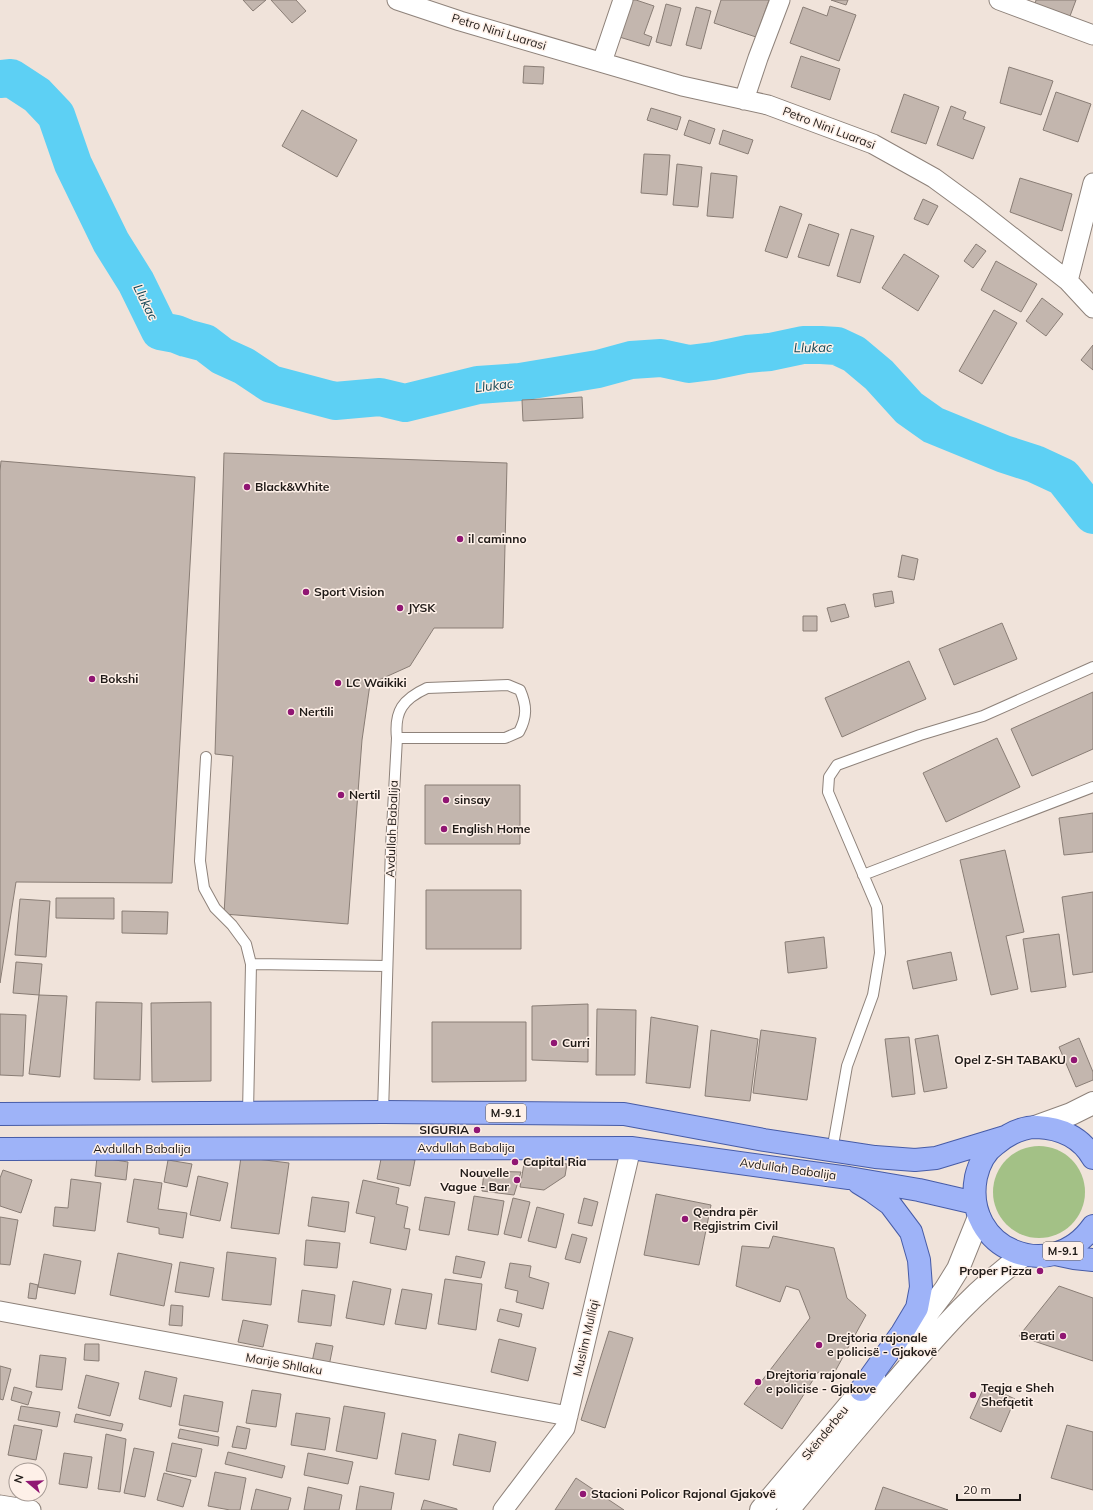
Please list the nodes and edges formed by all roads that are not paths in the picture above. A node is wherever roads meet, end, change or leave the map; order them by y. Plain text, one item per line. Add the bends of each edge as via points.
1 (397, 0) edge
2 (623, 0) edge
3 (780, 0) edge
4 (998, 0) edge
5 (1093, 35) edge
6 (602, 62) junction
7 (744, 100) junction
8 (1093, 183) edge
9 (1068, 281) junction
10 (1093, 308) edge
11 (1093, 667) edge
12 (397, 738) junction
13 (206, 757) dead end
14 (1093, 787) edge
15 (863, 875) junction
16 (251, 964) junction
17 (387, 966) junction
18 (1093, 1103) edge
19 (383, 1112) junction
20 (248, 1113) junction
21 (0, 1114) edge
22 (1034, 1127) junction
23 (1005, 1136) junction
24 (631, 1148) junction
25 (0, 1149) edge
26 (832, 1151) junction
27 (1093, 1158) edge
28 (849, 1178) junction
29 (977, 1210) junction
30 (1093, 1226) edge
31 (1055, 1254) junction
32 (1024, 1255) junction
33 (1093, 1260) edge
34 (0, 1311) edge
35 (861, 1390) junction
36 (568, 1416) junction
37 (0, 1505) edge
38 (31, 1510) edge
39 (503, 1510) edge
40 (761, 1510) edge
41 (788, 1510) edge

1 - 6 street, Petro Nini Luarasi
2 - 6 street
3 - 7 street
4 - 5 street
6 - 7 street, Petro Nini Luarasi via 682,86
7 - 9 street, Petro Nini Luarasi via 768,106 873,144 934,178
8 - 9 street
9 - 10 street, Petro Nini Luarasi
11 - 15 lane via 983,716 920,735 837,765 829,777 828,792
12 - 12 lane, Avdullah Babalija via 395,725 402,706 416,693 427,688 508,685 520,690 525,700 524,722 519,732 505,738
12 - 17 lane, Avdullah Babalija
13 - 16 lane via 200,862 204,888 216,908 246,944
14 - 15 lane
15 - 26 lane via 877,907 880,953 873,995 847,1066
16 - 17 lane
16 - 20 lane
17 - 19 lane, Avdullah Babalija
18 - 22 main road
19 - 20 main road, Avdullah Babalija / M-9.1
19 - 26 main road, Avdullah Babalija / M-9.1 via 624,1114
20 - 21 main road, Avdullah Babalija / M-9.1
22 - 23 main road, M-9.1
22 - 27 main road, M-9.1 via 1050,1128 1079,1140
23 - 26 main road, Avdullah Babalija / M-9.1 via 936,1158 915,1160
23 - 29 main road, M-9.1 via 983,1158 977,1173 974,1188
24 - 25 main road, Avdullah Babalija
24 - 28 main road, Avdullah Babalija
24 - 36 street, Muslim Mulliqi
28 - 29 main road, Avdullah Babalija via 919,1190
28 - 35 main road via 872,1190 890,1204 911,1232 919,1260 920,1287 917,1308
29 - 32 main road, M-9.1 via 987,1230 997,1241 1010,1250
29 - 35 main road, Skënderbeu via 958,1269 945,1290 902,1346
30 - 31 main road, M-9.1 via 1078,1243
31 - 32 main road, M-9.1
31 - 33 main road, M-9.1
32 - 41 main road, Skënderbeu via 985,1285 951,1319
34 - 36 street, Marije Shllaku
35 - 40 main road, Skënderbeu
36 - 39 street, Muslim Mulliqi via 565,1428
37 - 38 street

